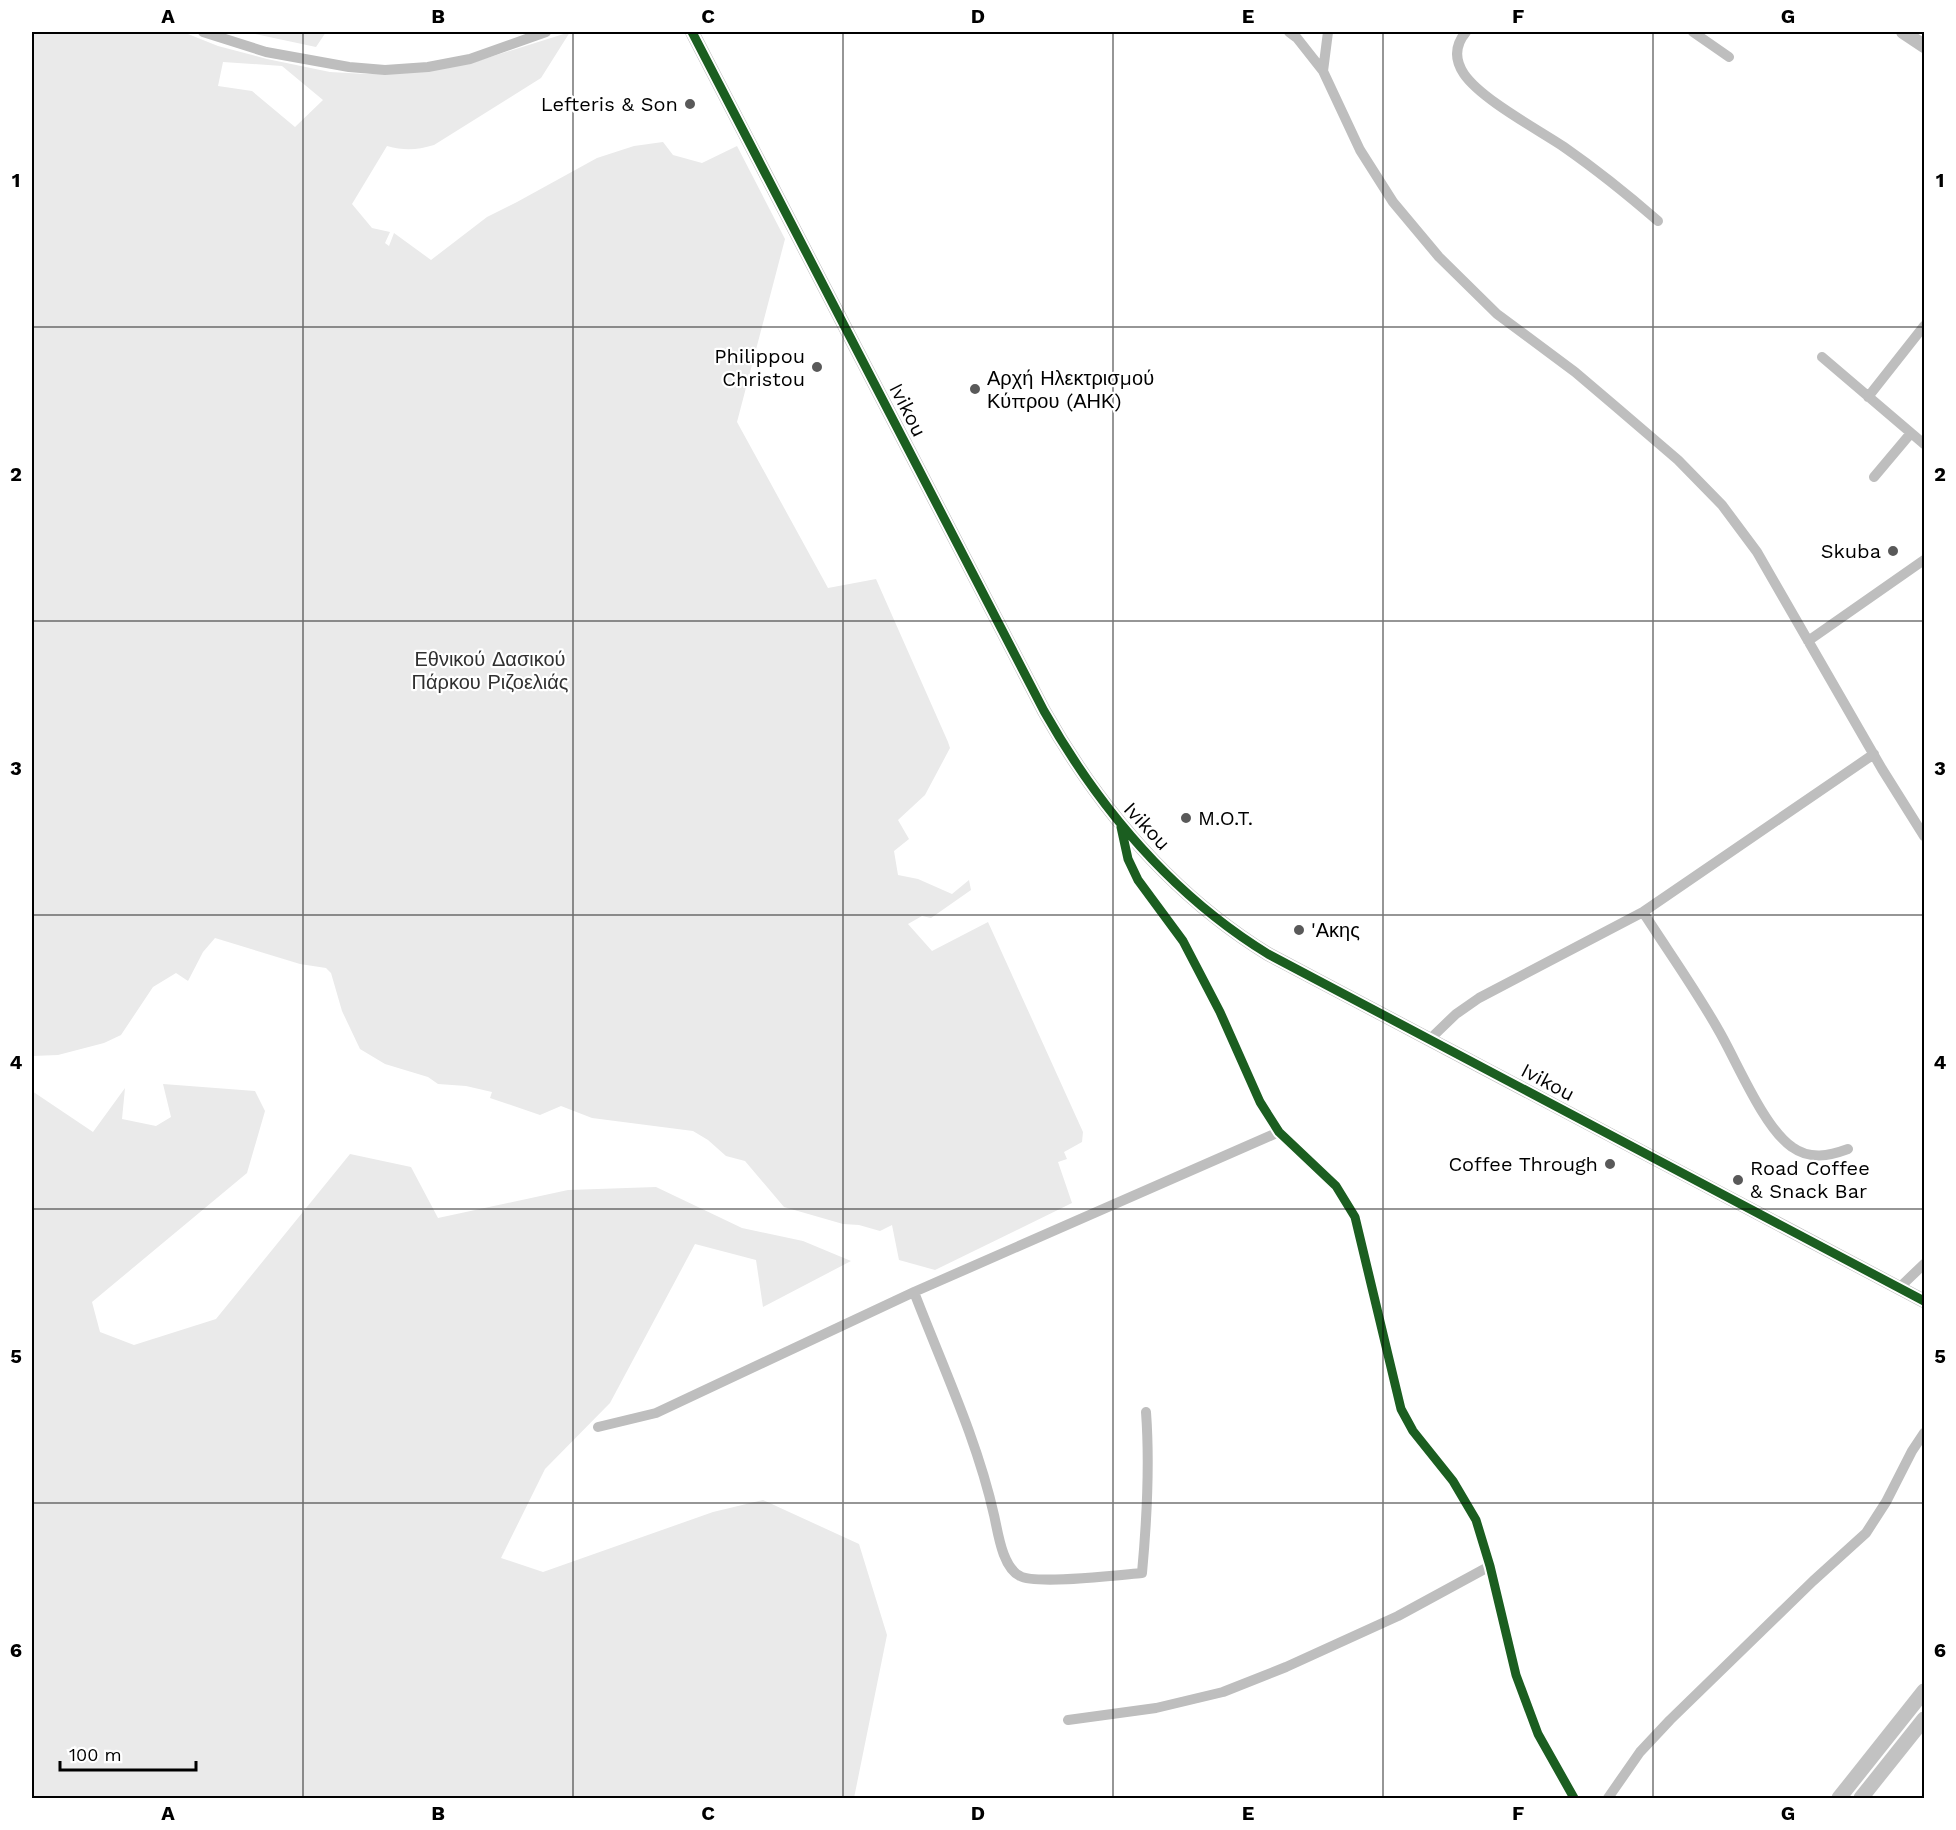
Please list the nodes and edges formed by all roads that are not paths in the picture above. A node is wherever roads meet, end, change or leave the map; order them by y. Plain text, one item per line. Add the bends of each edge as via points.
1 (203, 32) edge
2 (546, 32) edge
3 (692, 32) edge
4 (1289, 32) edge
5 (1328, 32) edge
6 (1466, 32) edge
7 (1693, 32) edge
8 (1904, 32) edge
9 (1924, 46) edge
10 (1729, 57) dead end
11 (1323, 71) junction
12 (1658, 221) dead end
13 (1924, 326) edge
14 (1822, 357) dead end
15 (1868, 397) junction
16 (1911, 433) junction
17 (1924, 444) edge
18 (1874, 477) dead end
19 (1924, 560) edge
20 (1808, 640) junction
21 (1874, 754) junction
22 (1121, 827) junction
23 (1924, 836) edge
24 (1643, 912) junction
25 (1429, 1040) junction
26 (1279, 1132) junction
27 (1848, 1149) dead end
28 (1924, 1264) edge
29 (1899, 1288) junction
30 (914, 1292) junction
31 (1924, 1301) edge
32 (1146, 1412) dead end
33 (598, 1427) dead end
34 (1924, 1433) edge
35 (1490, 1566) junction
36 (1924, 1691) edge
37 (1924, 1719) edge
38 (1068, 1720) dead end
39 (1574, 1798) edge
40 (1608, 1798) edge
41 (1839, 1798) edge
42 (1861, 1798) edge

1 - 2 street via 266,51 385,70 428,68 470,59
3 - 22 street, Ivikou via 1044,711
4 - 11 street
5 - 11 street
6 - 12 street via 1458,44 1456,59 1472,83 1602,174
7 - 10 street
8 - 9 street
11 - 20 street via 1360,150 1393,202 1432,248 1497,315 1599,392 1678,460 1722,505 1757,552
13 - 15 street
14 - 15 street
15 - 16 street
16 - 17 street
16 - 18 street
19 - 20 street
20 - 21 street
21 - 23 street
21 - 24 street
22 - 25 street, Ivikou via 1197,902 1248,941
22 - 26 street via 1128,859 1138,880 1183,941 1260,1102
24 - 25 street via 1479,998
24 - 27 street via 1719,1030 1771,1126 1783,1140 1812,1155 1832,1155
25 - 29 street, Ivikou
26 - 30 street
26 - 35 street via 1336,1186 1355,1218 1401,1409 1413,1431 1454,1482 1476,1520
28 - 29 street
29 - 31 street, Ivikou
30 - 32 street via 984,1473 1001,1547 1011,1568 1020,1576 1037,1580 1142,1573 1149,1503
30 - 33 street via 656,1413
34 - 40 street via 1866,1533 1670,1720 1640,1752
35 - 38 street via 1398,1616 1223,1692 1156,1708
35 - 39 street via 1516,1675 1538,1734
36 - 41 main road
37 - 42 main road

